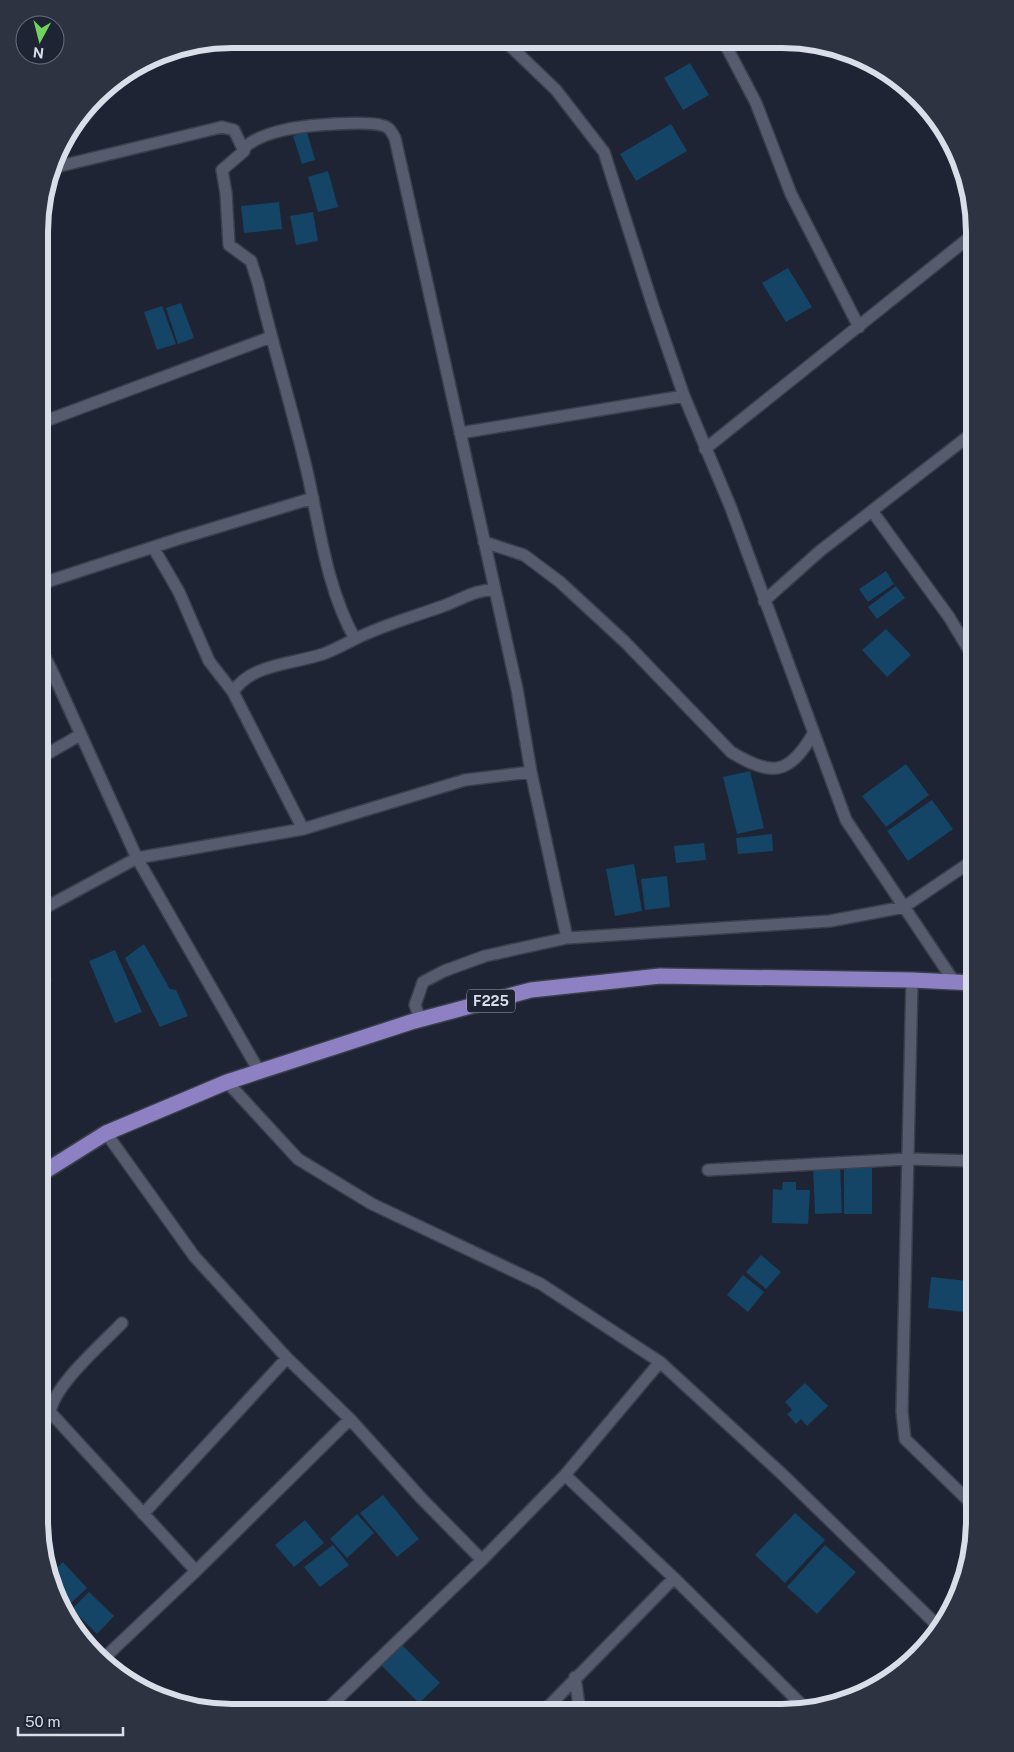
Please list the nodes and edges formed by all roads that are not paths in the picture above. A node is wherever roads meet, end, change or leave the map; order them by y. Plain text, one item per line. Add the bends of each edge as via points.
1 (512, 48) edge
2 (727, 48) edge
3 (244, 152) junction
4 (59, 166) edge
5 (966, 240) edge
6 (859, 327) junction
7 (271, 337) junction
8 (684, 396) junction
9 (48, 420) edge
10 (460, 433) junction
11 (966, 438) edge
12 (705, 449) junction
13 (313, 498) junction
14 (872, 511) junction
15 (484, 542) junction
16 (153, 547) junction
17 (48, 581) edge
18 (495, 590) junction
19 (764, 601) junction
20 (355, 638) junction
21 (966, 645) edge
22 (48, 663) edge
23 (233, 692) junction
24 (813, 734) junction
25 (80, 735) junction
26 (48, 753) edge
27 (531, 772) junction
28 (304, 829) junction
29 (137, 858) junction
30 (966, 865) edge
31 (48, 907) edge
32 (904, 907) junction
33 (567, 938) junction
34 (912, 980) junction
35 (955, 983) junction
36 (966, 983) edge
37 (420, 1019) junction
38 (258, 1071) junction
39 (227, 1082) junction
40 (106, 1133) junction
41 (909, 1160) junction
42 (966, 1161) edge
43 (48, 1169) edge
44 (708, 1170) dead end
45 (122, 1323) dead end
46 (287, 1358) junction
47 (660, 1362) junction
48 (350, 1419) junction
49 (565, 1475) junction
50 (966, 1498) edge
51 (143, 1514) junction
52 (482, 1560) junction
53 (196, 1571) junction
54 (674, 1578) junction
55 (936, 1624) edge
56 (106, 1656) edge
57 (575, 1677) junction
58 (332, 1704) edge
59 (550, 1704) edge
60 (579, 1704) edge
61 (800, 1704) edge

1 - 8 street via 556,90 604,152
2 - 6 street via 756,103 791,194
3 - 4 street via 234,130 222,127
3 - 7 street via 222,170 229,245 251,261
3 - 10 street via 251,142 284,130 349,123 389,128 395,138
5 - 6 street
6 - 12 street
7 - 9 street
7 - 13 street
8 - 10 street
8 - 12 street
10 - 15 street
11 - 14 street
12 - 19 street via 728,501
13 - 16 street
13 - 20 street via 318,533 334,590
14 - 19 street via 820,551
14 - 21 street
15 - 18 street
15 - 24 street via 524,555 560,582 625,642 731,752 752,765 783,767 794,762
16 - 17 street
16 - 23 street via 179,592 209,661
18 - 20 street via 478,590
18 - 27 street
19 - 24 street
20 - 23 street via 325,653 253,674 238,684
22 - 25 street
23 - 28 street
24 - 32 street via 846,820
25 - 26 street
25 - 29 street
27 - 28 street via 464,780
27 - 33 street
28 - 29 street
29 - 31 street
29 - 38 street
30 - 32 street
32 - 33 street via 830,921
32 - 35 street
33 - 37 street via 485,956 423,982 415,1005
34 - 35 main road, F225
34 - 37 main road, F225 via 660,976 531,990
34 - 41 street
35 - 36 main road, F225
37 - 38 main road, F225
38 - 39 main road, F225
39 - 40 main road, F225
39 - 47 street via 298,1159 372,1204 541,1284
40 - 43 main road, F225
40 - 46 street via 194,1256
41 - 42 street
41 - 44 street
41 - 50 street via 902,1412 905,1439
45 - 51 street via 62,1386 51,1403 50,1412
46 - 48 street
46 - 51 street
47 - 49 street
47 - 55 street via 782,1474
48 - 52 street
48 - 53 street
49 - 52 street
49 - 54 street
51 - 53 street
52 - 58 street
53 - 56 street
54 - 57 street
54 - 61 street
57 - 59 street
57 - 60 street

